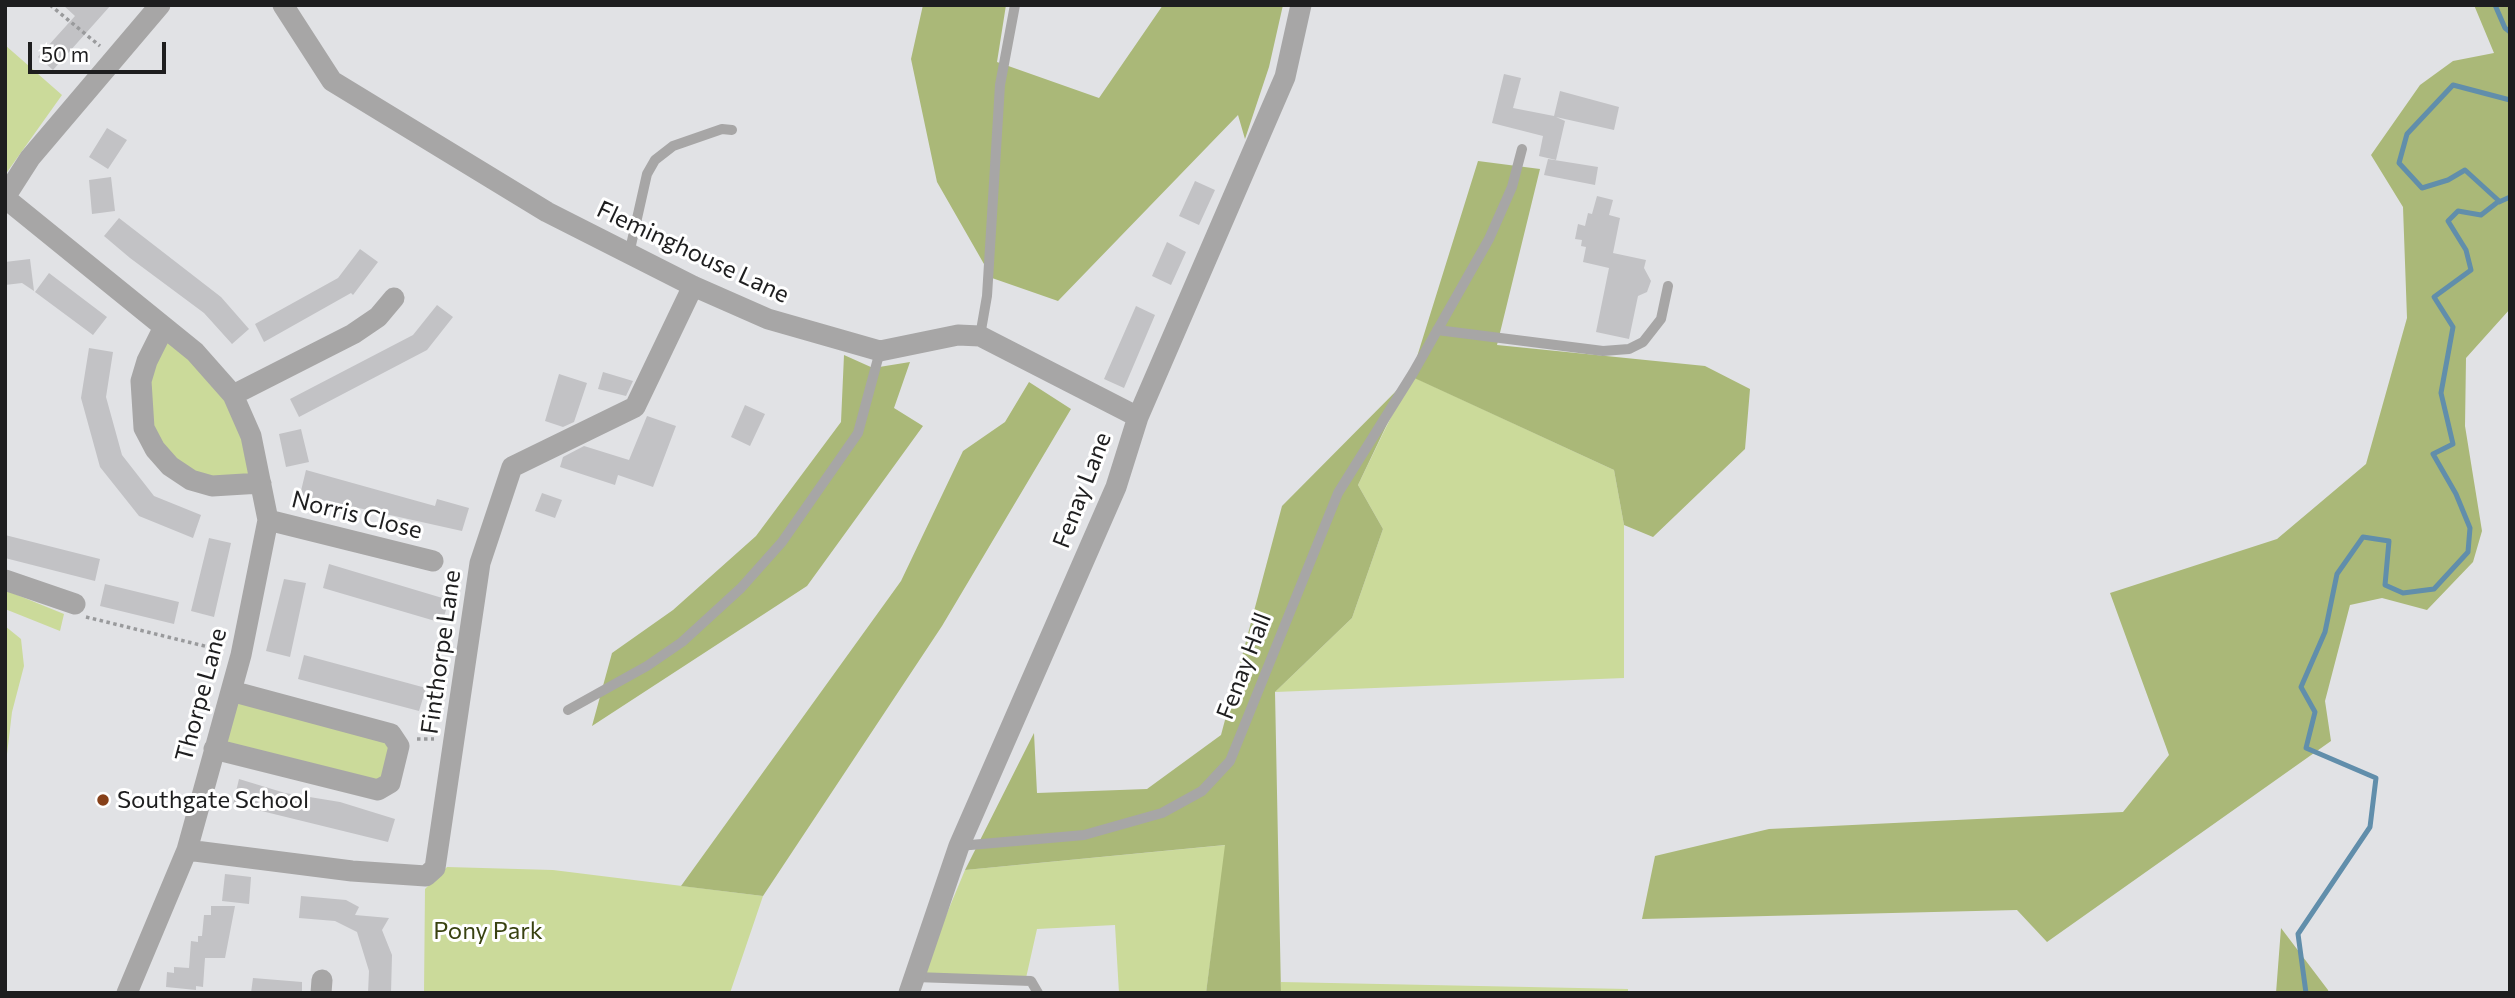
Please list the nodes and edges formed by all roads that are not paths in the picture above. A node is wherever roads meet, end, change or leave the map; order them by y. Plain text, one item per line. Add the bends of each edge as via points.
1 (160, 5) edge
2 (283, 5) edge
3 (1015, 5) edge
4 (1301, 5) edge
5 (732, 130) dead end
6 (1522, 149) dead end
7 (5, 198) edge
8 (629, 254) junction
9 (693, 286) junction
10 (1668, 286) dead end
11 (394, 298) dead end
12 (164, 327) junction
13 (1437, 330) junction
14 (980, 336) junction
15 (880, 351) junction
16 (233, 395) junction
17 (1138, 417) junction
18 (261, 483) junction
19 (268, 520) junction
20 (433, 561) dead end
21 (5, 580) edge
22 (75, 604) road end
23 (231, 691) junction
24 (568, 710) dead end
25 (214, 749) junction
26 (959, 846) junction
27 (187, 850) junction
28 (912, 985) edge
29 (127, 993) edge
30 (1038, 993) edge

1 - 7 street via 30,158
2 - 8 street, Fleminghouse Lane via 332,81 547,212
3 - 14 lane via 1000,85 987,296
4 - 17 street, Fenay Lane via 1285,77
5 - 8 lane via 722,129 673,146 655,160 647,174
6 - 13 lane, Fenay Hall via 1512,187 1489,239
7 - 12 street, Thorpe Lane
8 - 9 street, Fleminghouse Lane
9 - 15 street, Fleminghouse Lane via 768,319
9 - 27 street, Finthorpe Lane via 635,407 512,467 480,563 435,868 426,876
10 - 13 lane via 1661,319 1643,342 1629,349 1603,351
11 - 16 street via 378,317 353,334
12 - 16 street, Thorpe Lane via 195,352
12 - 18 street via 141,381 144,428 155,449 191,480 212,486
13 - 26 lane, Fenay Hall via 1338,493 1230,761 1202,791 1162,813 1084,835
14 - 15 street, Fleminghouse Lane via 958,335
14 - 17 street, Fleminghouse Lane
15 - 24 lane via 858,433 782,542 741,588 682,642
16 - 18 street, Thorpe Lane via 251,436
17 - 26 street, Fenay Lane via 1116,487
18 - 19 street, Thorpe Lane
19 - 20 street, Norris Close
19 - 23 street, Thorpe Lane
21 - 22 street
23 - 25 street, Thorpe Lane
23 - 25 street via 391,734 399,746 390,783 378,790
25 - 27 street, Thorpe Lane
26 - 28 street, Fenay Lane
27 - 29 street, Thorpe Lane
28 - 30 lane via 1031,981

